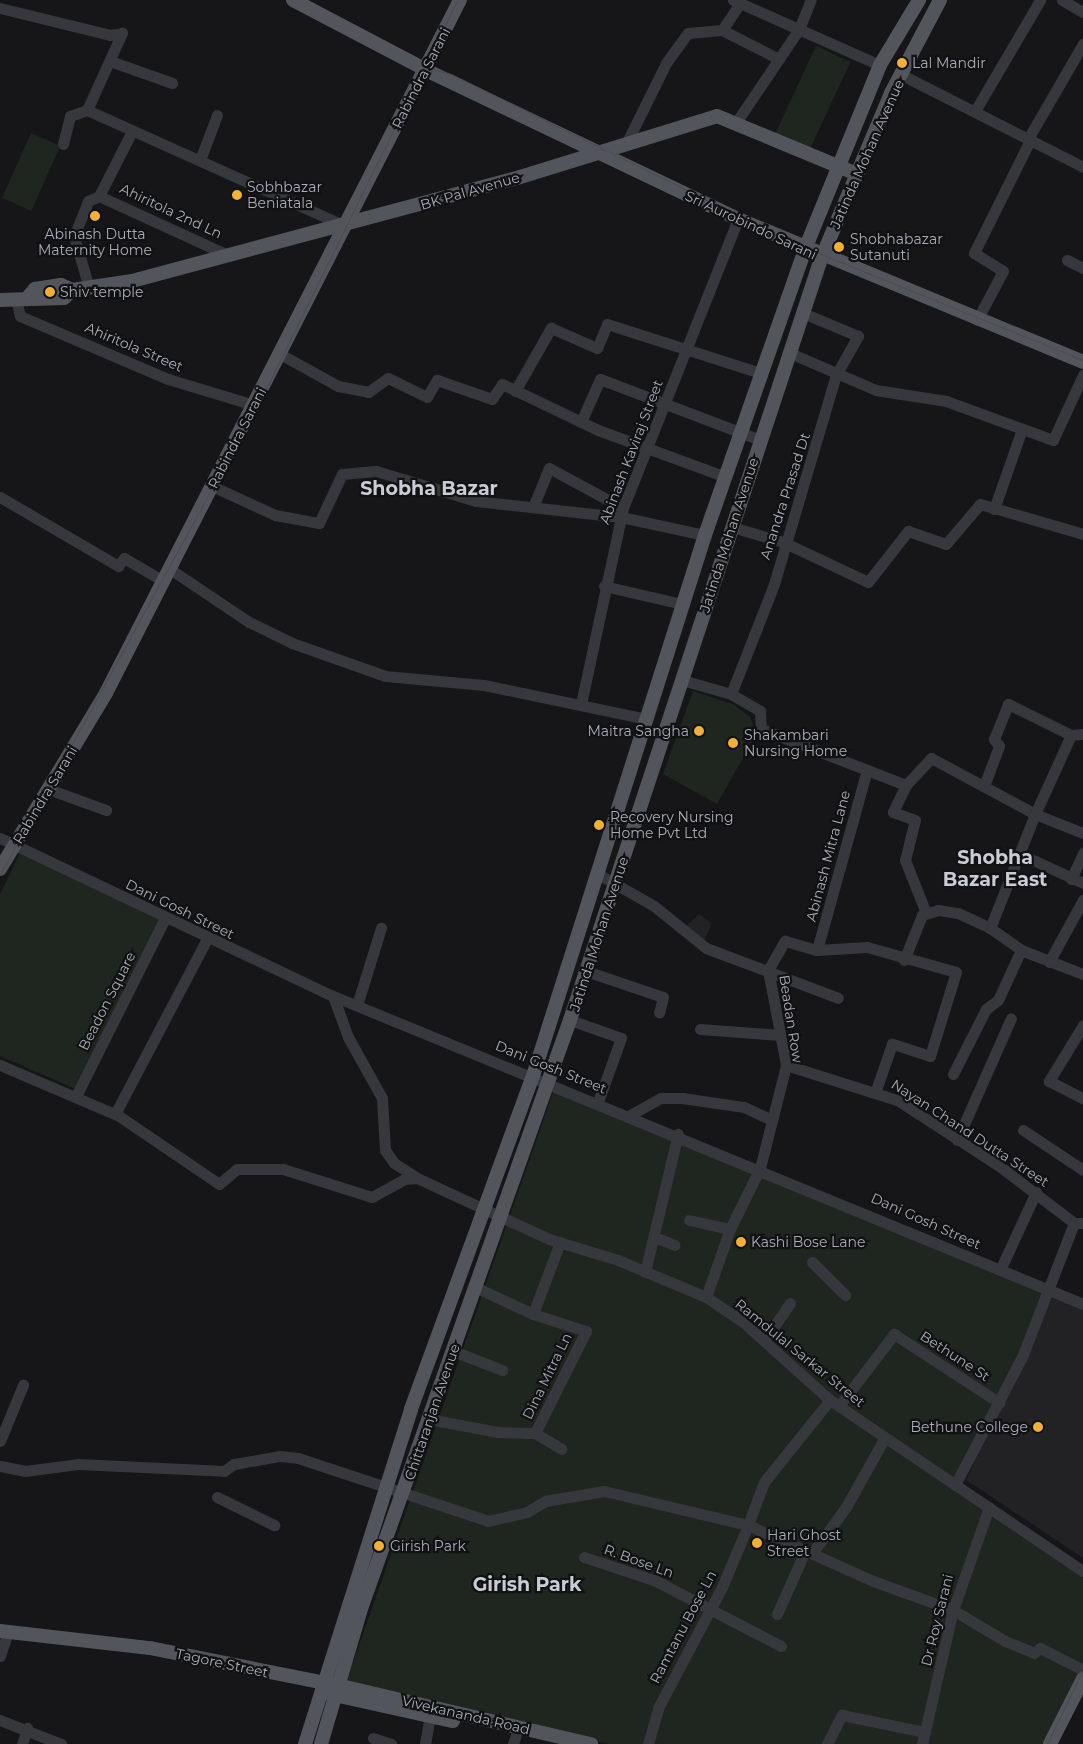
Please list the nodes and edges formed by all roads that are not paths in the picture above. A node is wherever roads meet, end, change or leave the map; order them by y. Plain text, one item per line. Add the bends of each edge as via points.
1 (293, 0) edge
2 (460, 0) edge
3 (811, 0) edge
4 (919, 0) edge
5 (940, 0) edge
6 (1040, 0) edge
7 (1062, 0) edge
8 (736, 2) edge
9 (1079, 6) edge
10 (0, 8) edge
11 (799, 29) junction
12 (722, 30) junction
13 (1083, 44) edge
14 (779, 59) junction
15 (110, 60) junction
16 (880, 65) junction
17 (427, 70) junction
18 (902, 75) junction
19 (172, 83) dead end
20 (87, 110) junction
21 (976, 111) junction
22 (217, 115) dead end
23 (735, 124) junction
24 (132, 131) junction
25 (1030, 138) junction
26 (627, 142) junction
27 (63, 144) dead end
28 (600, 152) junction
29 (200, 160) junction
30 (839, 166) junction
31 (1083, 167) edge
32 (857, 174) junction
33 (99, 196) junction
34 (738, 219) junction
35 (345, 226) junction
36 (805, 249) junction
37 (230, 256) junction
38 (822, 257) junction
39 (1067, 260) dead end
40 (1083, 268) edge
41 (89, 288) junction
42 (22, 298) junction
43 (0, 300) edge
44 (803, 313) junction
45 (977, 320) junction
46 (686, 351) junction
47 (790, 353) junction
48 (280, 354) junction
49 (1083, 362) edge
50 (761, 374) junction
51 (836, 375) junction
52 (1083, 375) edge
53 (515, 391) junction
54 (254, 405) junction
55 (666, 406) junction
56 (581, 422) junction
57 (1022, 429) junction
58 (741, 433) junction
59 (761, 440) junction
60 (646, 450) junction
61 (726, 477) junction
62 (212, 486) junction
63 (0, 497) edge
64 (533, 507) junction
65 (994, 509) junction
66 (622, 512) junction
67 (732, 527) junction
68 (1083, 534) edge
69 (705, 535) junction
70 (783, 542) junction
71 (166, 575) junction
72 (604, 586) junction
73 (682, 604) junction
74 (682, 680) junction
75 (731, 694) junction
76 (581, 704) junction
77 (647, 719) junction
78 (1083, 734) edge
79 (1070, 735) junction
80 (867, 770) junction
81 (906, 784) junction
82 (984, 786) junction
83 (48, 789) junction
84 (106, 810) dead end
85 (1035, 814) junction
86 (1083, 834) edge
87 (0, 838) edge
88 (14, 844) junction
89 (1083, 853) edge
90 (1020, 854) junction
91 (0, 869) edge
92 (598, 874) junction
93 (1071, 879) junction
94 (615, 883) junction
95 (1083, 883) edge
96 (1083, 900) edge
97 (926, 913) junction
98 (165, 918) junction
99 (381, 928) dead end
100 (990, 928) junction
101 (207, 939) junction
102 (817, 950) junction
103 (1021, 950) junction
104 (904, 960) junction
105 (1048, 962) junction
106 (768, 970) junction
107 (586, 971) junction
108 (1083, 974) edge
109 (333, 996) junction
110 (838, 998) dead end
111 (357, 1005) junction
112 (659, 1013) dead end
113 (1011, 1018) dead end
114 (570, 1020) junction
115 (1083, 1025) edge
116 (700, 1030) dead end
117 (780, 1035) junction
118 (0, 1064) edge
119 (786, 1065) junction
120 (953, 1074) dead end
121 (533, 1076) junction
122 (550, 1082) junction
123 (876, 1090) junction
124 (76, 1096) junction
125 (1083, 1098) edge
126 (598, 1102) junction
127 (115, 1114) junction
128 (630, 1114) junction
129 (772, 1120) junction
130 (1023, 1130) dead end
131 (678, 1134) junction
132 (957, 1140) junction
133 (760, 1168) junction
134 (1083, 1170) edge
135 (417, 1178) junction
136 (1036, 1192) junction
137 (483, 1209) junction
138 (501, 1217) junction
139 (689, 1220) dead end
140 (1079, 1223) edge
141 (730, 1229) junction
142 (654, 1237) junction
143 (560, 1242) junction
144 (675, 1245) dead end
145 (812, 1262) dead end
146 (1000, 1270) junction
147 (645, 1272) junction
148 (475, 1287) junction
149 (1049, 1291) junction
150 (845, 1295) dead end
151 (706, 1297) junction
152 (790, 1303) dead end
153 (1083, 1304) edge
154 (533, 1314) junction
155 (894, 1334) joint
156 (764, 1341) junction
157 (453, 1351) junction
158 (502, 1370) dead end
159 (23, 1385) dead end
160 (835, 1403) junction
161 (1000, 1403) junction
162 (429, 1419) junction
163 (535, 1433) junction
164 (884, 1439) junction
165 (0, 1441) edge
166 (562, 1449) dead end
167 (0, 1466) edge
168 (955, 1485) junction
169 (385, 1487) junction
170 (404, 1493) junction
171 (217, 1497) dead end
172 (989, 1507) junction
173 (274, 1525) dead end
174 (748, 1525) junction
175 (810, 1551) junction
176 (584, 1557) dead end
177 (1083, 1571) edge
178 (953, 1610) junction
179 (709, 1611) junction
180 (777, 1614) dead end
181 (4, 1631) edge
182 (781, 1646) dead end
183 (0, 1656) edge
184 (1083, 1670) edge
185 (1083, 1679) edge
186 (325, 1688) junction
187 (339, 1691) junction
188 (430, 1716) junction
189 (0, 1720) edge
190 (27, 1728) junction
191 (373, 1738) dead end
192 (923, 1738) edge
193 (514, 1740) edge
194 (22, 1744) edge
195 (61, 1744) edge
196 (305, 1744) edge
197 (321, 1744) edge
198 (391, 1744) edge
199 (425, 1744) edge
200 (554, 1744) edge
201 (591, 1744) edge
202 (648, 1744) edge
203 (827, 1744) edge
204 (1050, 1744) edge

1 - 17 main road, Sri Aurobindo Sarani
2 - 17 main road, Rabindra Sarani
3 - 11 street
4 - 16 main road
5 - 18 main road, Jatinda Mohan Avenue
6 - 21 street
7 - 9 street
8 - 11 street
8 - 12 street
10 - 15 street via 110,36 122,33
11 - 14 street
11 - 16 street
12 - 14 street
12 - 26 street via 688,33 666,63
13 - 25 street
14 - 23 street
15 - 19 street
15 - 20 street
16 - 30 main road
17 - 28 main road, Sri Aurobindo Sarani
17 - 35 main road, Rabindra Sarani
18 - 21 street
18 - 32 main road, Jatinda Mohan Avenue
20 - 24 street
20 - 27 street via 70,116
21 - 25 street
22 - 29 street
23 - 26 main road, BK Pal Avenue via 718,116
23 - 30 main road, BK Pal Avenue
24 - 29 street
24 - 33 street
25 - 31 street
25 - 45 street via 974,253 1003,271
26 - 28 main road, BK Pal Avenue
28 - 34 main road, Sri Aurobindo Sarani
28 - 35 main road, BK Pal Avenue
29 - 35 street
30 - 32 main road, BK Pal Avenue
30 - 36 main road
32 - 38 main road, Jatinda Mohan Avenue
33 - 37 street, Ahiritola 2nd Ln
33 - 41 street via 88,201 74,236
34 - 36 main road, Sri Aurobindo Sarani
34 - 46 street, Abinash Kaviraj Street
35 - 37 main road, BK Pal Avenue
35 - 48 main road, Rabindra Sarani
36 - 38 main road, Sri Aurobindo Sarani
36 - 50 main road
37 - 41 main road, BK Pal Avenue
38 - 44 main road, Jatinda Mohan Avenue
38 - 45 main road, Sri Aurobindo Sarani
39 - 40 street
41 - 42 main road, BK Pal Avenue via 72,290 64,298 37,301
42 - 43 main road, BK Pal Avenue
42 - 54 street, Ahiritola Street via 20,316 168,379
44 - 47 main road, Jatinda Mohan Avenue
44 - 51 street, Anandra Prasad Dt via 858,336
45 - 49 main road, Sri Aurobindo Sarani
46 - 50 street
46 - 53 street via 607,324 597,348 550,328
46 - 55 street, Abinash Kaviraj Street
47 - 51 street
47 - 59 main road, Jatinda Mohan Avenue
48 - 53 street via 338,386 368,392 388,378 427,397 437,380 492,399 502,384
48 - 54 main road, Rabindra Sarani
50 - 58 main road
51 - 57 street via 876,390 946,402
51 - 70 street, Anandra Prasad Dt
52 - 57 street via 1053,440
53 - 56 street
54 - 62 main road, Rabindra Sarani
55 - 56 street via 600,379
55 - 58 street
55 - 60 street, Abinash Kaviraj Street
56 - 60 street
57 - 65 street
58 - 59 street
58 - 61 main road
59 - 67 main road, Jatinda Mohan Avenue
60 - 61 street
60 - 66 street, Abinash Kaviraj Street
61 - 69 main road
62 - 64 street via 275,515 319,523 342,474 376,471 476,501
62 - 71 main road, Rabindra Sarani
63 - 71 street via 118,566 124,558
64 - 66 street
64 - 66 street via 549,468
65 - 68 street
65 - 70 street via 980,504 946,544 908,531 868,582
66 - 69 street
66 - 72 street, Abinash Kaviraj Street
67 - 70 street
67 - 74 main road, Jatinda Mohan Avenue
69 - 73 main road
70 - 75 street, Anandra Prasad Dt via 774,584
71 - 76 street via 249,622 385,676 484,685
71 - 83 main road, Rabindra Sarani via 106,693
72 - 73 street
72 - 76 street, Abinash Kaviraj Street
73 - 77 main road
74 - 75 street
74 - 94 main road, Jatinda Mohan Avenue
75 - 80 street via 760,711 761,729
76 - 77 street
77 - 92 main road
78 - 79 street
79 - 82 street via 1008,704 994,739 999,746
79 - 85 street
80 - 81 street
80 - 102 street, Abinash Mitra Lane
81 - 82 street via 932,758
81 - 97 street via 893,812 915,820 905,860
82 - 85 street
83 - 84 street
83 - 88 main road, Rabindra Sarani
85 - 86 street
85 - 90 street
87 - 88 street, Dani Gosh Street
88 - 91 main road, Rabindra Sarani
88 - 98 street, Dani Gosh Street
89 - 93 street
90 - 93 street
90 - 100 street
92 - 94 street
92 - 121 main road
93 - 95 street
94 - 106 street via 654,906 706,948
94 - 107 main road, Jatinda Mohan Avenue
96 - 105 street
97 - 100 street via 938,910 958,914
97 - 104 street via 919,919
98 - 101 street, Dani Gosh Street
98 - 124 street, Beadon Square
99 - 111 street
100 - 103 street
101 - 109 street, Dani Gosh Street
101 - 127 street
102 - 104 street, Beadan Row via 867,947
102 - 106 street, Beadan Row via 785,941
103 - 105 street
103 - 120 street via 998,1000 986,1009
104 - 123 street, Beadan Row via 956,972 930,1056 892,1044
105 - 108 street
106 - 110 street
106 - 117 street, Beadan Row
107 - 112 street via 663,997
107 - 114 main road, Jatinda Mohan Avenue
109 - 111 street, Dani Gosh Street
109 - 135 street, Ramdulal Sarkar Street via 348,1038 382,1098 385,1150 394,1163
111 - 121 street, Dani Gosh Street
113 - 132 street
114 - 122 main road, Jatinda Mohan Avenue
114 - 126 street via 621,1038
115 - 125 street via 1049,1081
116 - 117 street
117 - 119 street, Beadan Row
118 - 124 street
119 - 123 street, Nayan Chand Dutta Street
119 - 129 street, Beadan Row
121 - 122 street, Dani Gosh Street
121 - 137 main road
122 - 126 street, Dani Gosh Street
122 - 138 main road, Chittaranjan Avenue
123 - 132 street, Nayan Chand Dutta Street
124 - 127 street
126 - 128 street, Dani Gosh Street
127 - 135 street via 219,1184 238,1169 283,1169 372,1198 405,1178
128 - 129 street via 661,1098 682,1098 744,1107
128 - 131 street, Dani Gosh Street
129 - 133 street, Beadan Row
130 - 134 street
131 - 133 street, Dani Gosh Street
131 - 142 street
132 - 136 street, Nayan Chand Dutta Street
133 - 141 street, Beadan Row
133 - 146 street, Dani Gosh Street
135 - 137 street, Ramdulal Sarkar Street
136 - 140 street, Nayan Chand Dutta Street
136 - 146 street
137 - 138 street, Ramdulal Sarkar Street
137 - 169 main road
138 - 143 street, Ramdulal Sarkar Street
138 - 148 main road, Chittaranjan Avenue
139 - 141 street
140 - 149 street
141 - 151 street, Beadan Row
142 - 144 street
142 - 147 street
143 - 147 street, Ramdulal Sarkar Street
143 - 154 street
145 - 150 street
146 - 149 street, Dani Gosh Street
147 - 151 street, Ramdulal Sarkar Street
148 - 154 street
148 - 157 main road, Chittaranjan Avenue
149 - 153 street, Dani Gosh Street
149 - 161 street
151 - 156 street, Ramdulal Sarkar Street
152 - 156 street
154 - 163 street, Dina Mitra Ln via 586,1331
155 - 160 street, Ramtanu Bose Ln
155 - 161 street, Bethune St
156 - 160 street, Ramdulal Sarkar Street
157 - 158 street
157 - 162 main road, Chittaranjan Avenue
159 - 165 street
160 - 164 street, Ramdulal Sarkar Street
160 - 174 street, Ramtanu Bose Ln via 764,1482
161 - 168 street
162 - 163 street via 497,1432
162 - 170 main road, Chittaranjan Avenue
163 - 166 street, Dina Mitra Ln
164 - 168 street, Ramdulal Sarkar Street
164 - 175 street via 846,1507
167 - 169 street via 25,1471 78,1464 224,1470 280,1456
168 - 172 street, Ramdulal Sarkar Street
169 - 170 street
169 - 186 main road via 341,1621
170 - 174 street via 488,1521 527,1512 544,1501 616,1491
170 - 187 main road, Chittaranjan Avenue via 362,1606
171 - 173 street
172 - 177 street, Ramdulal Sarkar Street
172 - 178 street, Dr Roy Sarani
174 - 175 street
174 - 179 street, Ramtanu Bose Ln
175 - 178 street via 873,1581
175 - 180 street
176 - 179 street, R. Bose Ln via 656,1581
178 - 184 street via 1005,1641 1034,1653 1040,1648
178 - 192 street, Dr Roy Sarani
179 - 182 street, R. Bose Ln
179 - 202 street, Ramtanu Bose Ln via 658,1708
181 - 183 street
181 - 186 main road, Tagore Street via 134,1645
185 - 204 main road
186 - 187 main road, Tagore Street
186 - 196 main road
187 - 188 main road, Vivekananda Road
187 - 197 main road, Chittaranjan Avenue
187 - 201 main road, Vivekananda Road
188 - 193 main road, Vivekananda Road
188 - 199 street
189 - 190 street
190 - 194 street
190 - 195 street
191 - 198 street
192 - 203 street via 842,1715
193 - 200 main road, Vivekananda Road

